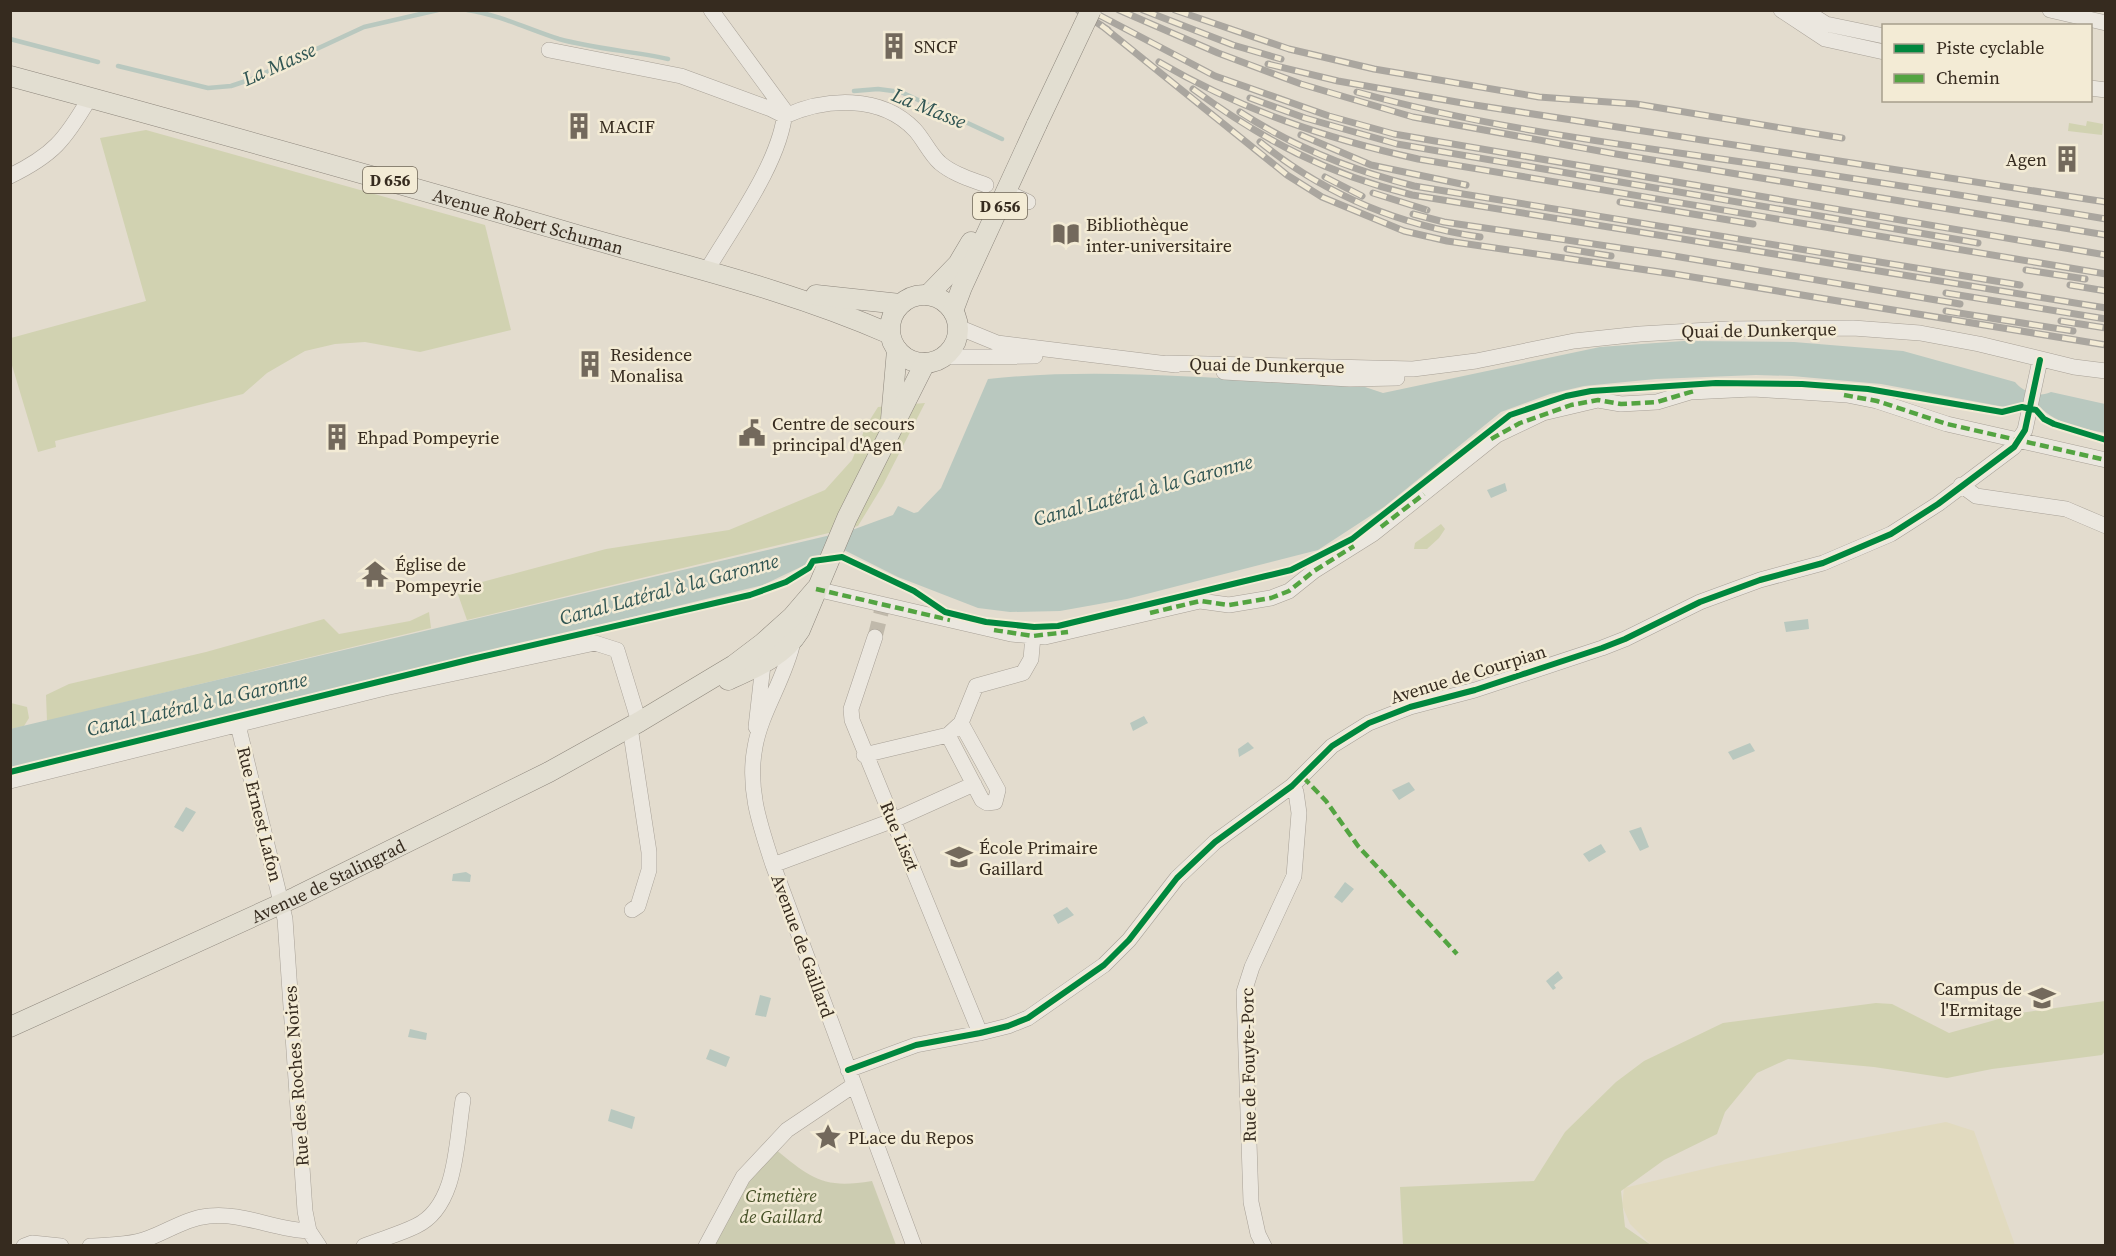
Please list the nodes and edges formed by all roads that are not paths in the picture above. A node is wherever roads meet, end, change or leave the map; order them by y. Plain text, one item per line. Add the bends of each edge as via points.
1 (711, 10) edge
2 (1078, 10) edge
3 (1090, 10) edge
4 (1781, 10) edge
5 (1804, 10) edge
6 (2050, 10) edge
7 (2099, 19) edge
8 (1882, 36) edge
9 (549, 50) dead end
10 (1882, 52) edge
11 (10, 76) edge
12 (89, 99) junction
13 (785, 116) junction
14 (1032, 122) junction
15 (10, 176) edge
16 (986, 185) dead end
17 (1013, 195) dead end
18 (1028, 202) dead end
19 (707, 270) junction
20 (768, 288) junction
21 (928, 295) junction
22 (900, 304) junction
23 (956, 319) junction
24 (894, 342) junction
25 (1104, 356) junction
26 (934, 360) junction
27 (2039, 365) junction
28 (2106, 371) edge
29 (890, 428) junction
30 (2023, 435) junction
31 (2106, 460) edge
32 (1961, 485) junction
33 (1988, 498) junction
34 (1938, 504) junction
35 (2106, 526) edge
36 (817, 587) junction
37 (792, 616) junction
38 (1034, 636) junction
39 (875, 637) tunnel mouth
40 (793, 642) junction
41 (764, 663) junction
42 (961, 723) junction
43 (238, 725) junction
44 (634, 725) junction
45 (948, 735) junction
46 (755, 745) junction
47 (864, 755) junction
48 (10, 782) edge
49 (974, 784) junction
50 (1292, 786) junction
51 (894, 820) junction
52 (773, 865) junction
53 (282, 903) junction
54 (632, 910) dead end
55 (10, 1027) edge
56 (980, 1033) junction
57 (848, 1070) junction
58 (854, 1085) junction
59 (463, 1100) dead end
60 (309, 1231) junction
61 (24, 1245) edge
62 (61, 1245) edge
63 (90, 1245) edge
64 (319, 1245) edge
65 (364, 1245) edge
66 (706, 1245) edge
67 (914, 1245) edge
68 (1264, 1245) edge

1 - 13 street via 781,103
2 - 14 main road, D 656
3 - 14 main road, D 656, bridge
4 - 10 street via 1825,39
5 - 8 street via 1826,24
6 - 7 street
9 - 13 street via 681,75
11 - 12 main road, Avenue Robert Schuman / D 656
12 - 15 street via 66,136 42,161
12 - 19 main road, Avenue Robert Schuman / D 656 via 318,159
13 - 16 street via 817,105 850,103 883,108 914,129 940,163
13 - 19 street via 784,129 766,170
14 - 21 main road, D 656 via 969,247
14 - 23 main road, D 656 via 962,287
17 - 18 street
19 - 20 main road, Avenue Robert Schuman / D 656
20 - 22 main road, Avenue Robert Schuman / D 656
20 - 24 main road, Avenue Robert Schuman / D 656 via 858,319
21 - 22 main road via 913,296
21 - 23 main road via 947,303
22 - 24 main road via 890,323
23 - 25 street, Quai de Dunkerque via 997,343
23 - 26 main road via 954,345
24 - 26 main road via 915,361
24 - 29 main road, Avenue de Stalingrad
25 - 26 street, Quai de Dunkerque
25 - 27 street, Quai de Dunkerque via 1166,363 1413,369 1640,334 1853,328 1947,337
26 - 29 main road, Avenue de Stalingrad
27 - 28 street, Quai de Dunkerque
27 - 30 street
29 - 36 main road, Avenue de Stalingrad
30 - 31 street
30 - 32 street, Avenue de Courpian
30 - 38 street via 1947,423 1847,395 1742,390 1690,392 1657,402 1621,404 1598,400 1571,405 1543,413 1497,435 1372,534 1289,591 1229,605 1200,601 1054,636
32 - 33 street via 1972,494
32 - 34 street, Avenue de Courpian
33 - 34 street
33 - 35 street via 2066,509
34 - 50 street, Avenue de Courpian via 1891,534 1853,552 1700,602 1625,639 1369,723 1332,746
36 - 37 main road, Avenue de Stalingrad
36 - 38 street via 1011,634
36 - 40 main road, Avenue de Stalingrad
37 - 41 street via 786,636 765,654
37 - 44 main road, Avenue de Stalingrad via 734,665
38 - 42 street via 1031,659 1023,673 976,686
39 - 47 street, Rue Liszt via 851,709
40 - 41 main road, Avenue de Stalingrad
40 - 46 street, Avenue de Gaillard
41 - 44 main road, Avenue de Stalingrad
41 - 46 street
42 - 45 street
42 - 49 street via 998,790 995,802 985,802
43 - 44 street via 509,659 595,643 617,650
43 - 48 street
43 - 53 street, Rue Ernest Lafon
44 - 53 main road, Avenue de Stalingrad via 521,787
44 - 54 street via 649,861 638,906
45 - 47 street
45 - 49 street
46 - 52 street, Avenue de Gaillard via 754,806
47 - 51 street, Rue Liszt
49 - 51 street
50 - 56 street, Avenue de Courpian via 1215,842 1177,878 1129,940 1104,965 1028,1018
50 - 68 street, Rue de Fouyte-Porc via 1299,813 1294,876 1244,992 1251,1202
51 - 52 street
51 - 56 street, Rue Liszt
52 - 57 street, Avenue de Gaillard
53 - 55 main road, Avenue de Stalingrad
53 - 60 street, Rue des Roches Noires
56 - 57 street, Avenue de Courpian via 916,1045
57 - 58 street, Avenue de Gaillard
58 - 66 street via 786,1130 756,1162 737,1185
58 - 67 street, Avenue de Gaillard
59 - 65 street via 449,1183 440,1207 416,1227
60 - 63 street via 211,1215 146,1239
60 - 64 street, Rue des Roches Noires
61 - 62 street

